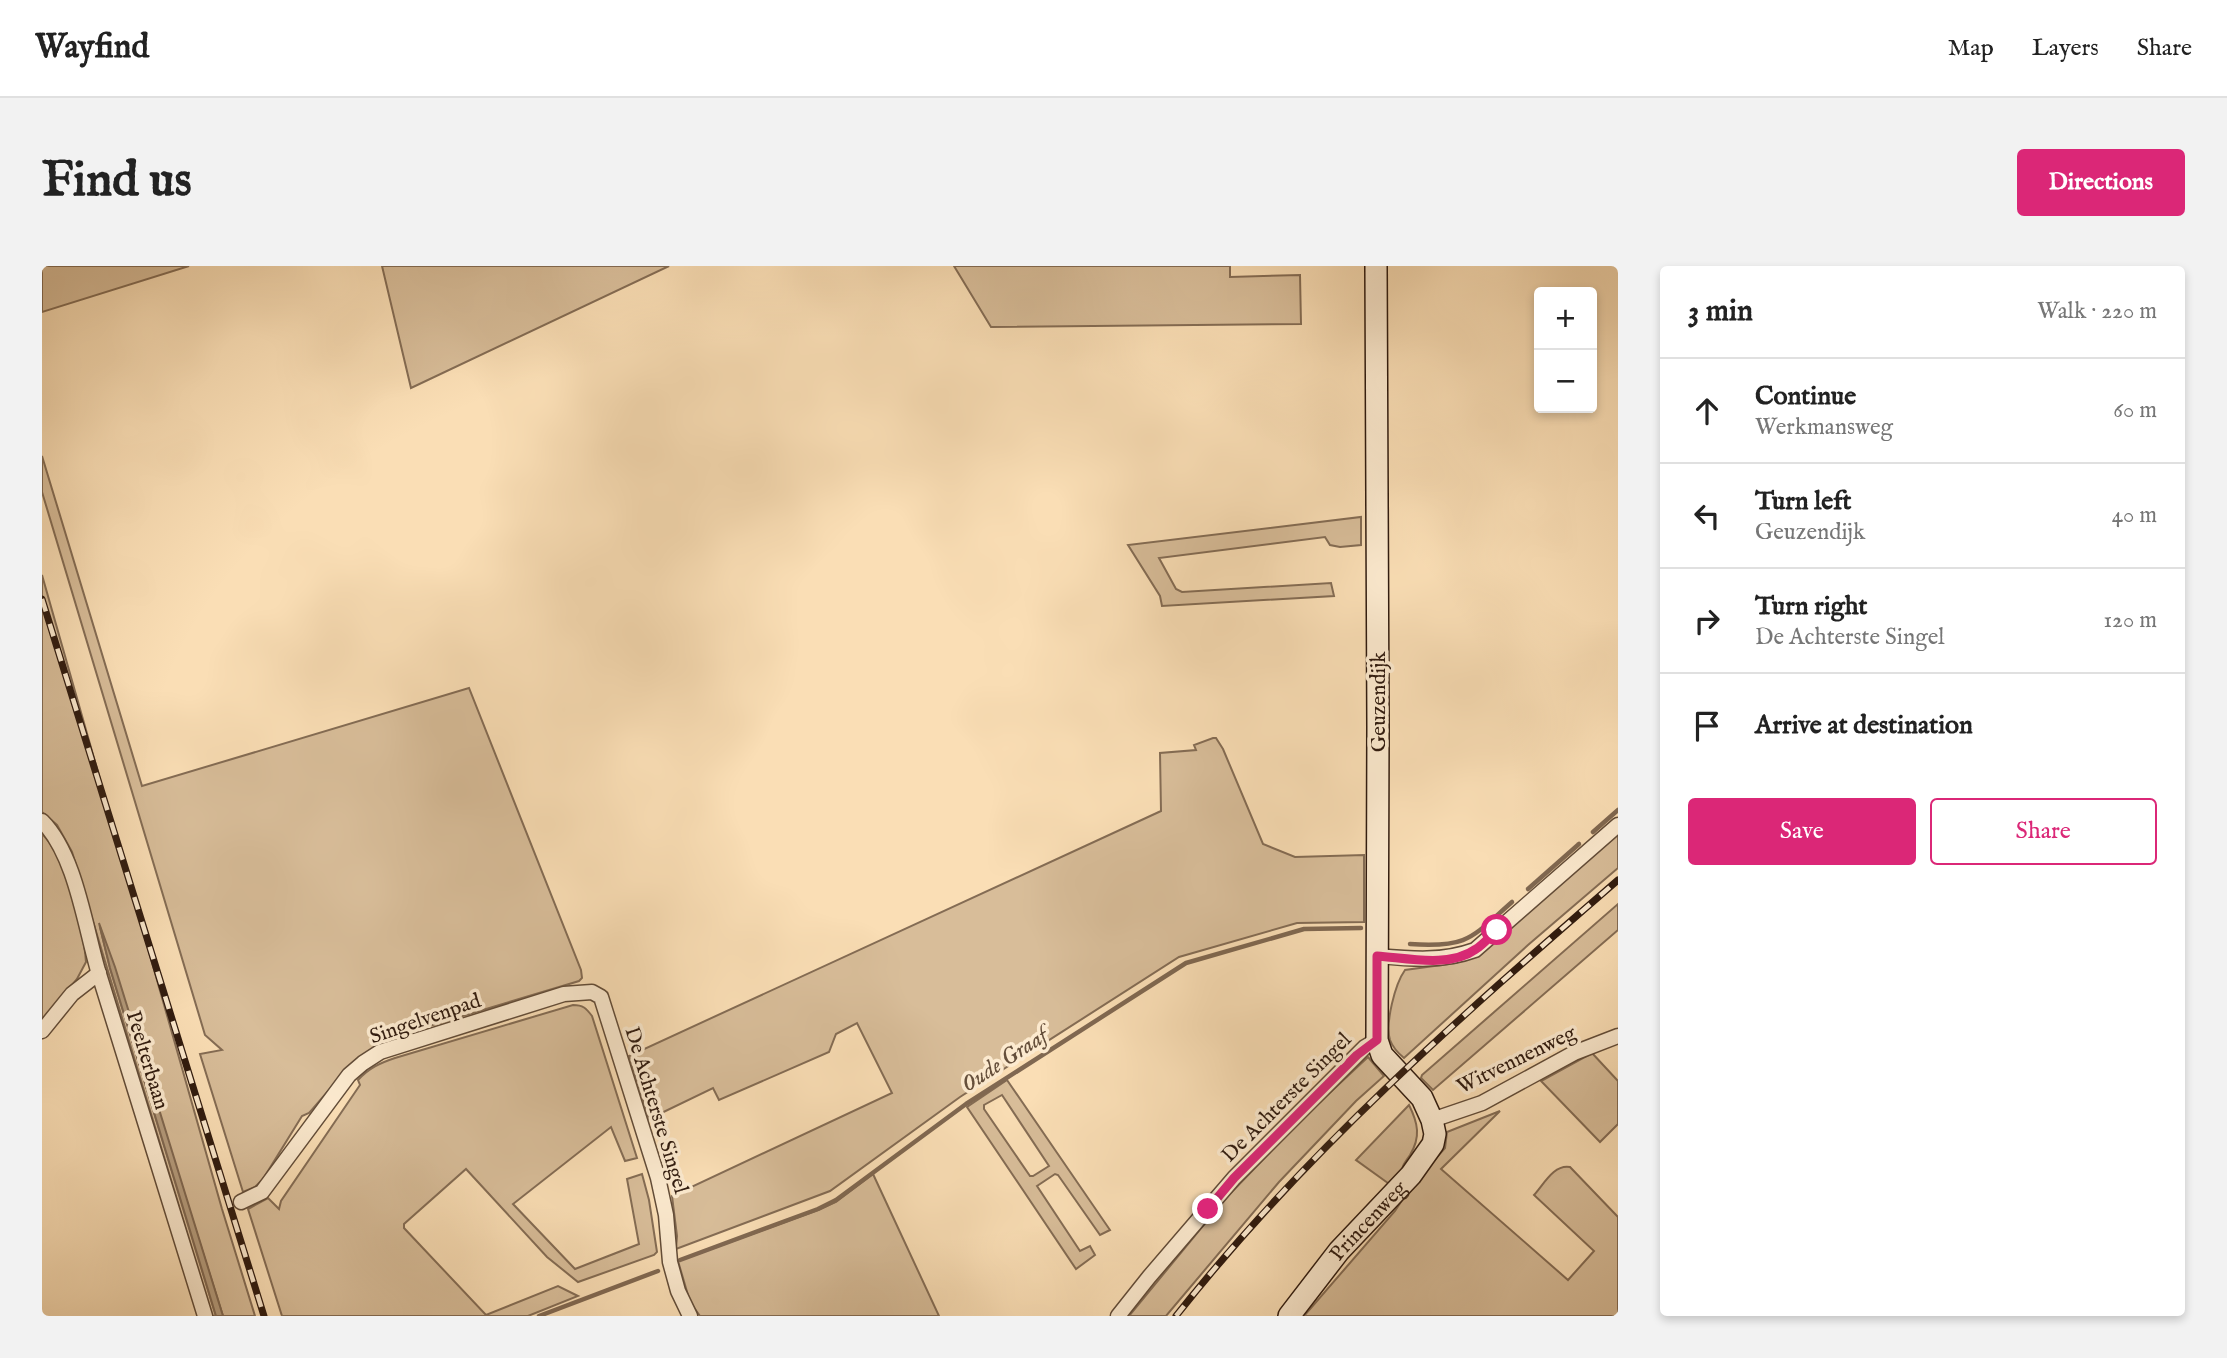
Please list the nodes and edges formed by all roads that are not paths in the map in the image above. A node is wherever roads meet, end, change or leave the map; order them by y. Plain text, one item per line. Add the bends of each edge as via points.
1 (1376, 266) edge
2 (42, 821) edge
3 (1618, 825) edge
4 (1377, 956) junction
5 (99, 973) junction
6 (601, 998) joint
7 (42, 1031) edge
8 (1618, 1036) edge
9 (1377, 1040) junction
10 (1432, 1120) junction
11 (241, 1202) dead end
12 (205, 1316) edge
13 (690, 1316) edge
14 (1118, 1316) edge
15 (1289, 1316) edge

1 - 4 main road, Geuzendijk
2 - 5 street, Peelterbaan via 66,856
3 - 4 street via 1475,950 1455,958 1428,960
4 - 9 main road, Geuzendijk
5 - 7 street via 72,994
5 - 12 street, Peelterbaan
6 - 11 street, Singelvenpad via 592,992 564,994 380,1052 349,1075 262,1192
6 - 13 street, De Achterste Singel via 658,1178 670,1262
8 - 10 street, Witvennenweg via 1574,1053 1482,1103
9 - 10 main road via 1382,1055 1422,1098
9 - 14 street, De Achterste Singel via 1234,1178
10 - 15 main road, Princenweg via 1435,1134 1430,1150 1412,1175 1339,1251

